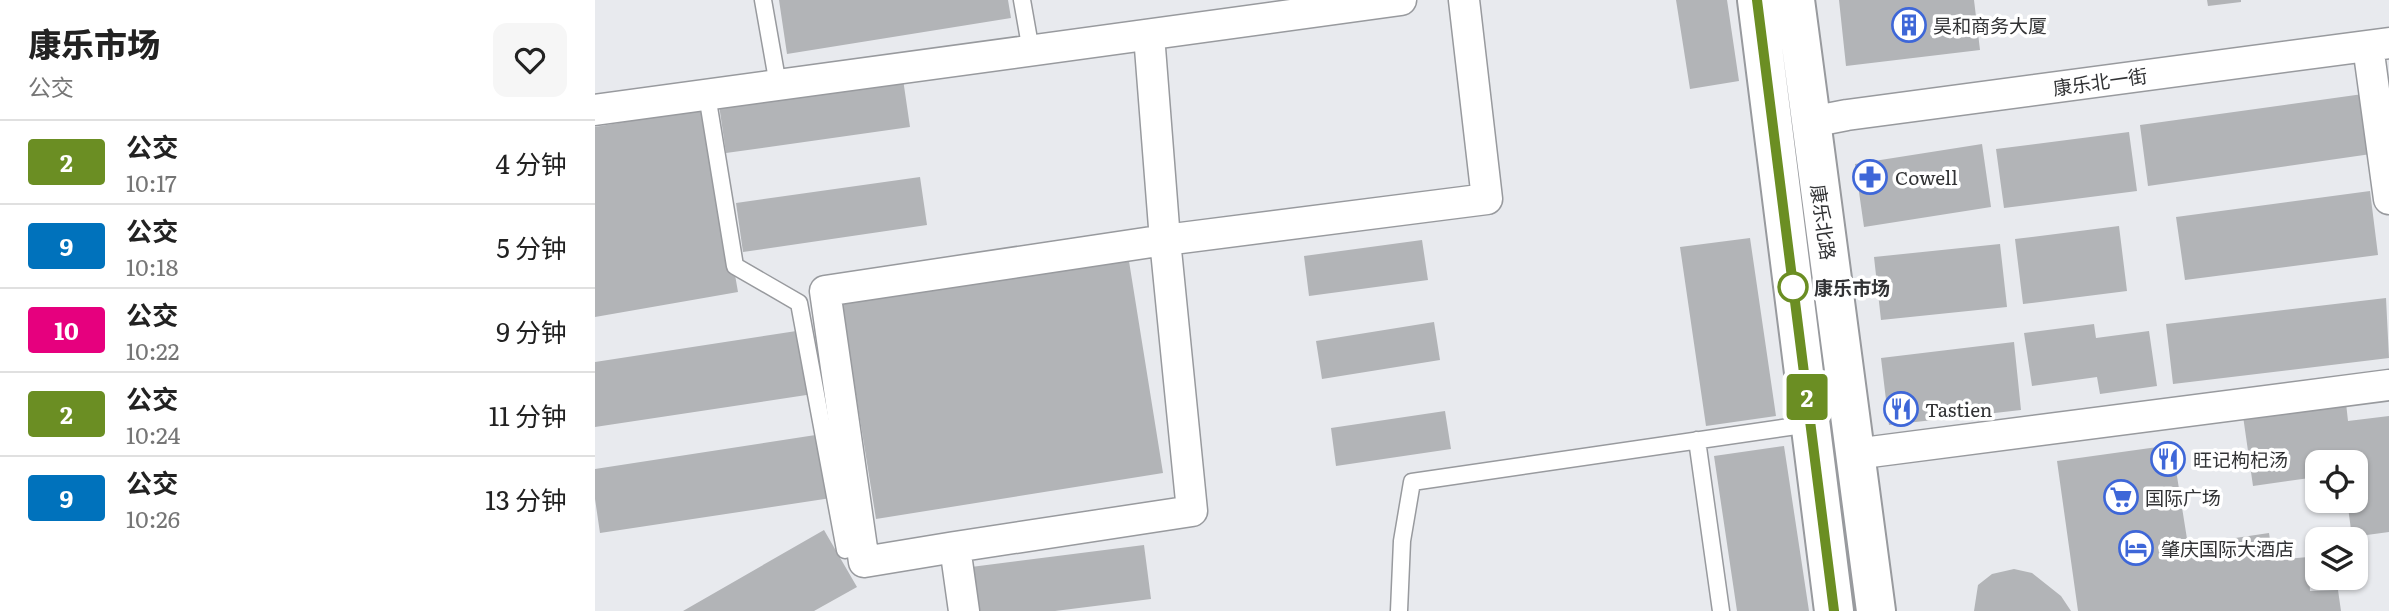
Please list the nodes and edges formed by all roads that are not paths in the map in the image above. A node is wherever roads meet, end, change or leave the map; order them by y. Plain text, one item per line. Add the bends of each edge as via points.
1 (763, 0) edge
2 (1022, 0) edge
3 (1401, 0) edge
4 (1464, 0) edge
5 (1756, 0) edge
6 (1795, 0) edge
7 (1149, 35) junction
8 (2379, 45) edge
9 (1031, 51) junction
10 (778, 85) junction
11 (707, 95) junction
12 (595, 110) edge
13 (1811, 122) junction
14 (2389, 199) edge
15 (1165, 240) junction
16 (2389, 385) edge
17 (1810, 424) junction
18 (1697, 440) junction
19 (1855, 454) junction
20 (955, 547) junction
21 (845, 550) dead end
22 (964, 611) edge
23 (1399, 611) edge
24 (1721, 611) edge
25 (1834, 611) edge
26 (1875, 611) edge

1 - 10 lane
2 - 9 lane
3 - 7 street
4 - 15 street via 1487,199
5 - 17 main road, 康乐北路
6 - 13 main road, 康乐北路
7 - 9 street
7 - 15 street
8 - 13 street, 康乐北一街
8 - 14 street
9 - 10 street
10 - 11 street
11 - 12 street
11 - 21 lane via 735,266 799,303
13 - 19 main road, 康乐北路
15 - 20 street via 1192,511
15 - 20 street via 825,291 864,562
16 - 19 street
17 - 18 lane
17 - 25 main road, 康乐北路
18 - 23 lane via 1412,482 1402,541
18 - 24 lane
19 - 26 main road, 康乐北路
20 - 22 street

